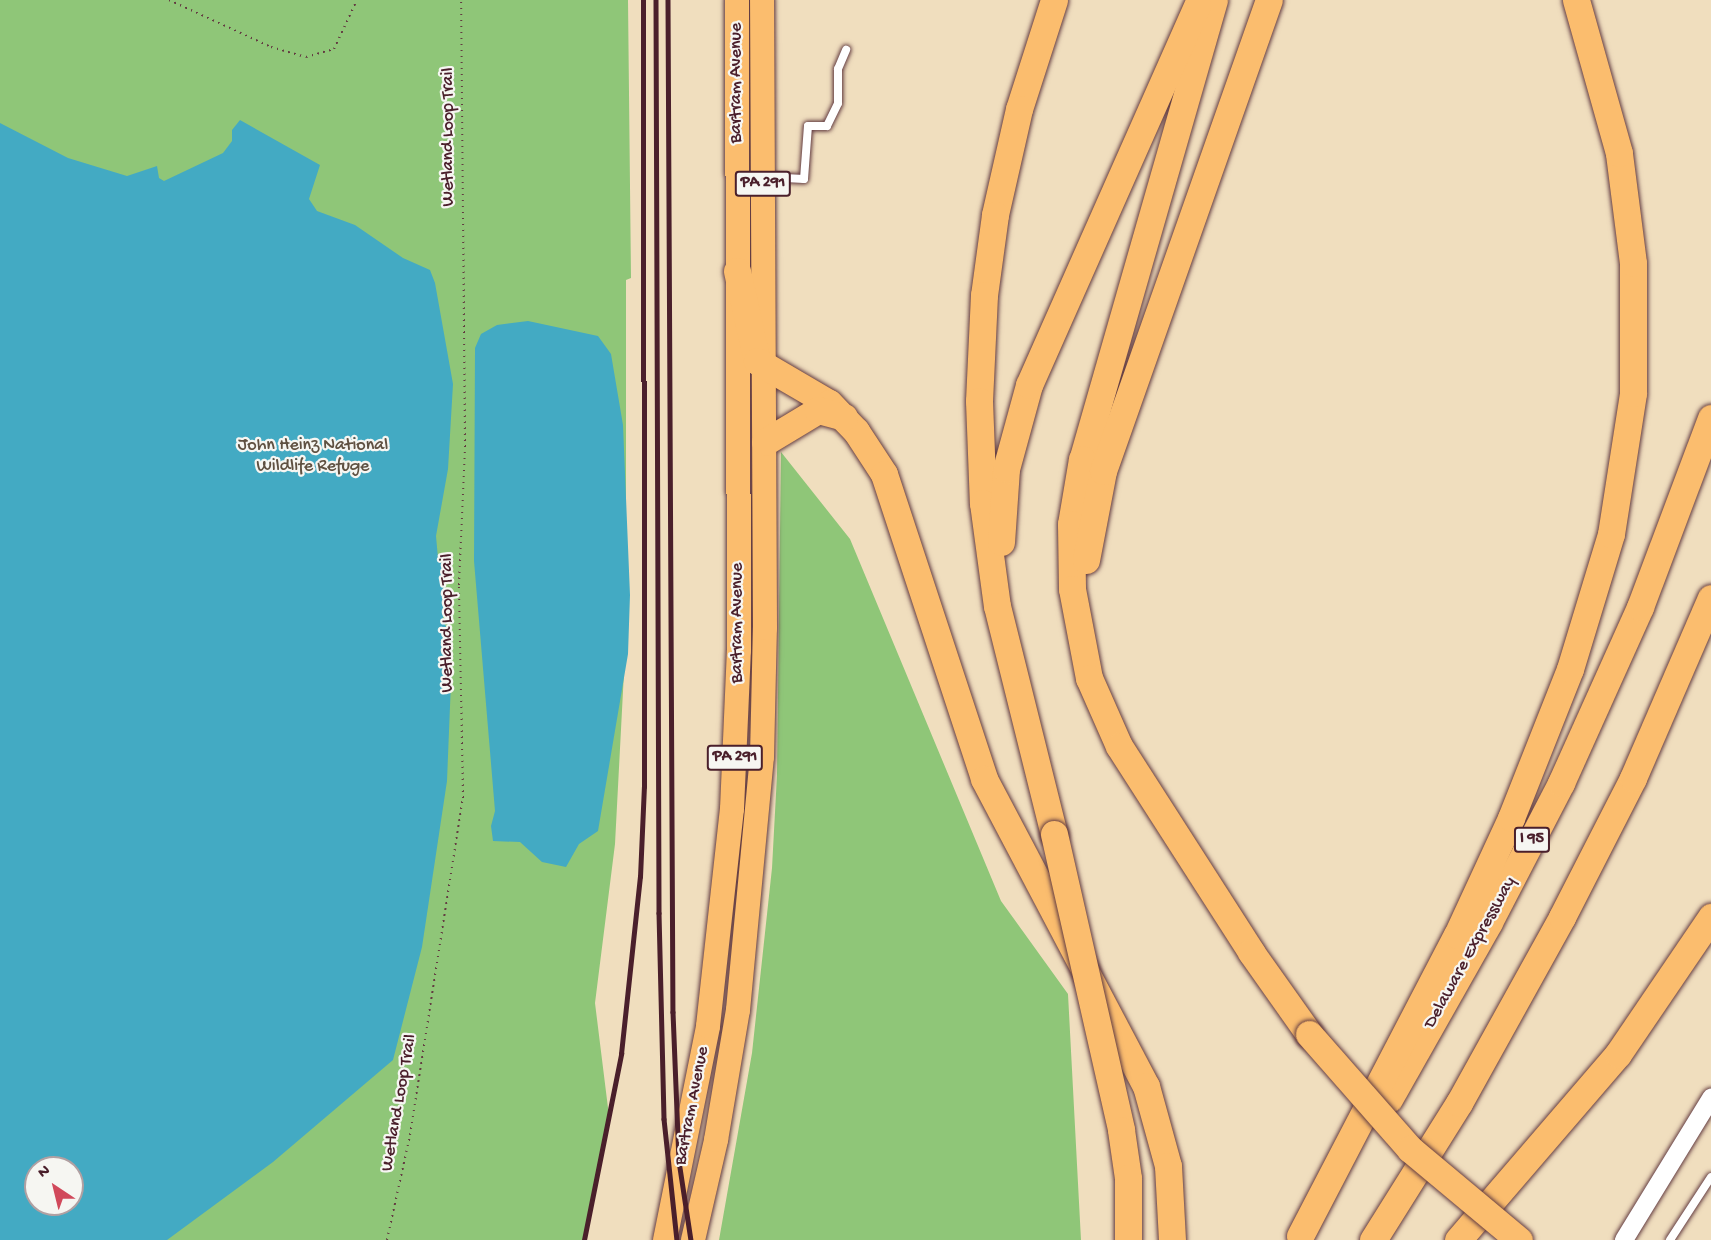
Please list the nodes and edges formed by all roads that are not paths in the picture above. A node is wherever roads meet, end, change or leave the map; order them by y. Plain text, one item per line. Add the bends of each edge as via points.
1 (736, 0) edge
2 (762, 0) edge
3 (1054, 0) edge
4 (1199, 0) edge
5 (1214, 0) edge
6 (1269, 0) edge
7 (1576, 0) edge
8 (846, 50) dead end
9 (750, 176) junction
10 (737, 271) junction
11 (763, 368) junction
12 (844, 417) junction
13 (1711, 418) edge
14 (765, 442) junction
15 (1711, 598) edge
16 (1023, 707) junction
17 (1181, 843) junction
18 (1711, 917) edge
19 (1711, 1098) edge
20 (1711, 1177) edge
21 (1298, 1238) edge
22 (665, 1240) edge
23 (693, 1240) edge
24 (1128, 1240) edge
25 (1172, 1240) edge
26 (1373, 1240) edge
27 (1458, 1240) edge
28 (1519, 1240) edge
29 (1624, 1240) edge
30 (1670, 1240) edge

1 - 9 main road, Bartram Avenue / PA 291
2 - 9 main road, Bartram Avenue / PA 291
3 - 16 highway via 1028,75 1003,175 989,255 980,367 979,434 988,542 1003,634
4 - 16 highway via 1029,385 1010,447 1002,509 1002,574
5 - 17 highway via 1084,451 1070,546 1076,624 1095,693 1128,763
6 - 17 highway via 1103,471 1087,543 1086,613 1100,680 1126,741
7 - 21 highway via 1619,153 1633,263 1632,393 1611,534 1570,669 1511,818 1453,944
8 - 9 lane via 838,69 838,103 827,126 808,126 804,178
9 - 10 main road, Bartram Avenue / PA 291
9 - 11 main road, Bartram Avenue / PA 291
10 - 11 highway via 756,358
10 - 22 main road, Bartram Avenue / PA 291 via 739,650 732,809 708,1026
11 - 12 highway via 813,392
11 - 14 main road, Bartram Avenue / PA 291
12 - 14 highway via 818,410
12 - 25 highway via 871,451 888,484 984,779 1146,1086 1168,1166
13 - 21 highway, Delaware Expressway / I 95 via 1626,642 1539,827 1411,1061
14 - 23 main road, Bartram Avenue / PA 291 via 764,696 756,841 738,1011 716,1140
15 - 26 highway via 1637,768 1572,899 1459,1103
16 - 24 highway, bridge via 1121,1130 1128,1178
17 - 28 highway, bridge via 1310,1034 1410,1149
18 - 27 highway via 1618,1054
19 - 29 street
20 - 30 lane

